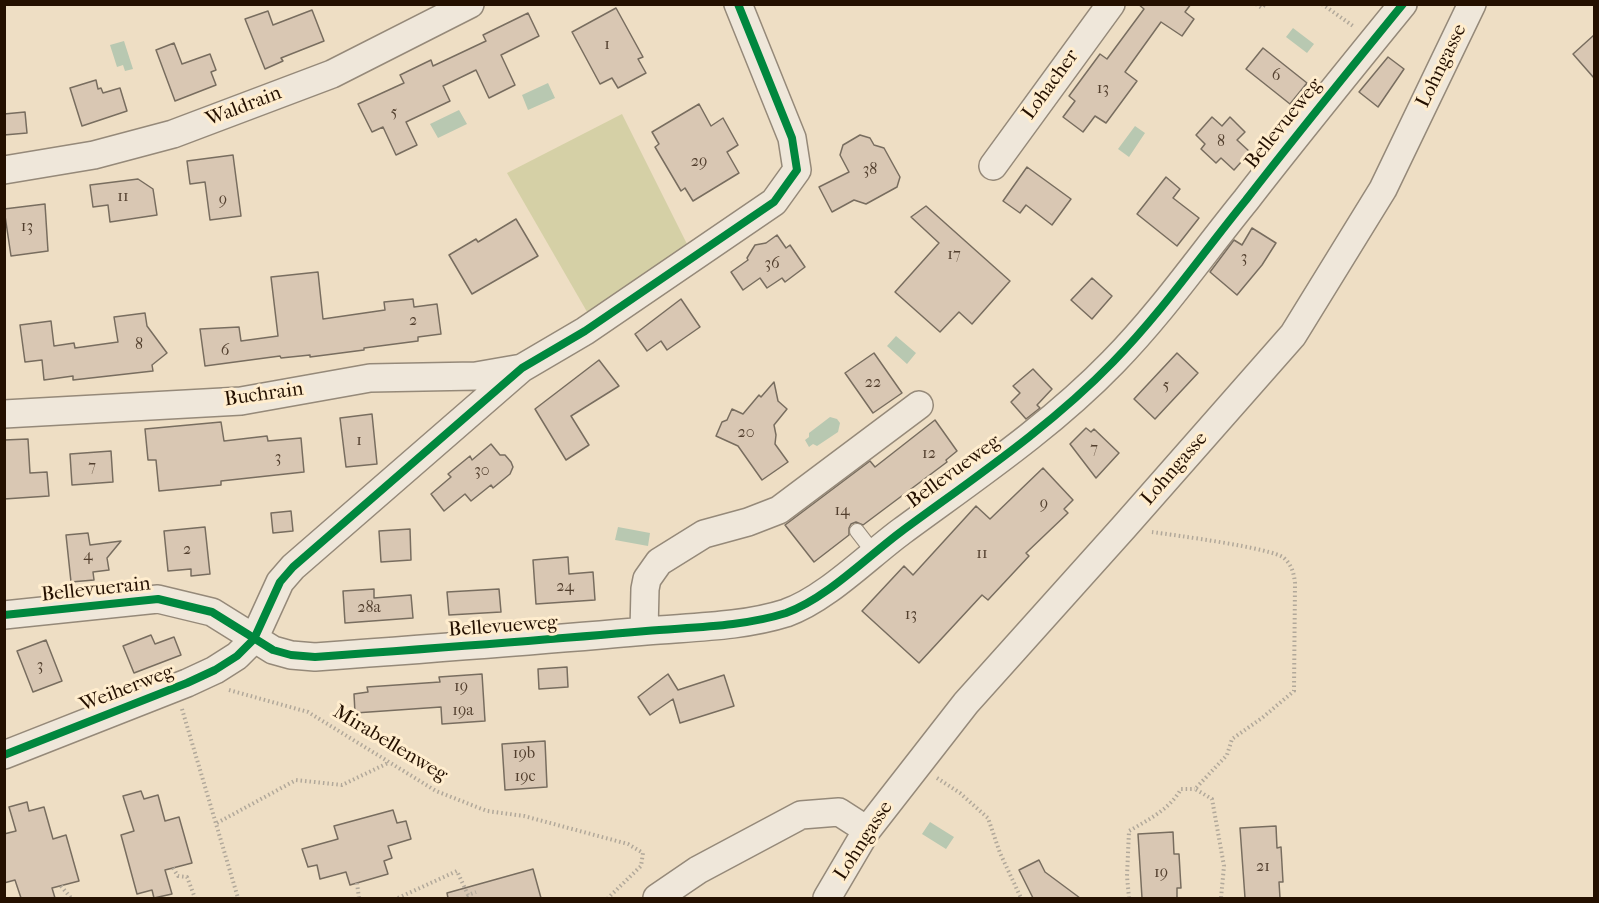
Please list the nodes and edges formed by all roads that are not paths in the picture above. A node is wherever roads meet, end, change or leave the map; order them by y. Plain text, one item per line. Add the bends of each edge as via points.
1 (470, 4) edge
2 (738, 4) edge
3 (1111, 4) edge
4 (1403, 4) edge
5 (1472, 4) edge
6 (993, 166) dead end
7 (4, 170) edge
8 (522, 368) junction
9 (919, 405) dead end
10 (4, 414) edge
11 (857, 531) dead end
12 (874, 553) junction
13 (4, 615) edge
14 (644, 631) junction
15 (254, 639) junction
16 (4, 754) edge
17 (867, 830) junction
18 (657, 898) edge
19 (827, 898) edge

1 - 7 street, Waldrain via 332,74 173,134 94,155
2 - 8 street via 792,138 796,170 774,202 585,331
3 - 6 street, Lohacher
4 - 12 street, Bellevueweg via 1167,301 1113,363 1026,440
5 - 17 street, Lohngasse via 1383,189 1293,335 966,704
8 - 10 street, Buchrain via 476,376 370,378 241,401
8 - 15 street via 294,567 280,582
9 - 14 street via 779,510 704,534 659,562 647,579
11 - 12 lane
12 - 14 street, Bellevueweg via 816,598 787,612 729,623
13 - 15 street, Bellevuerain via 158,599 212,612
14 - 15 street, Bellevueweg via 315,657 273,650
15 - 16 street, Weiherweg via 237,656 187,683
17 - 18 street via 839,812 801,815 698,870
17 - 19 street, Lohngasse

